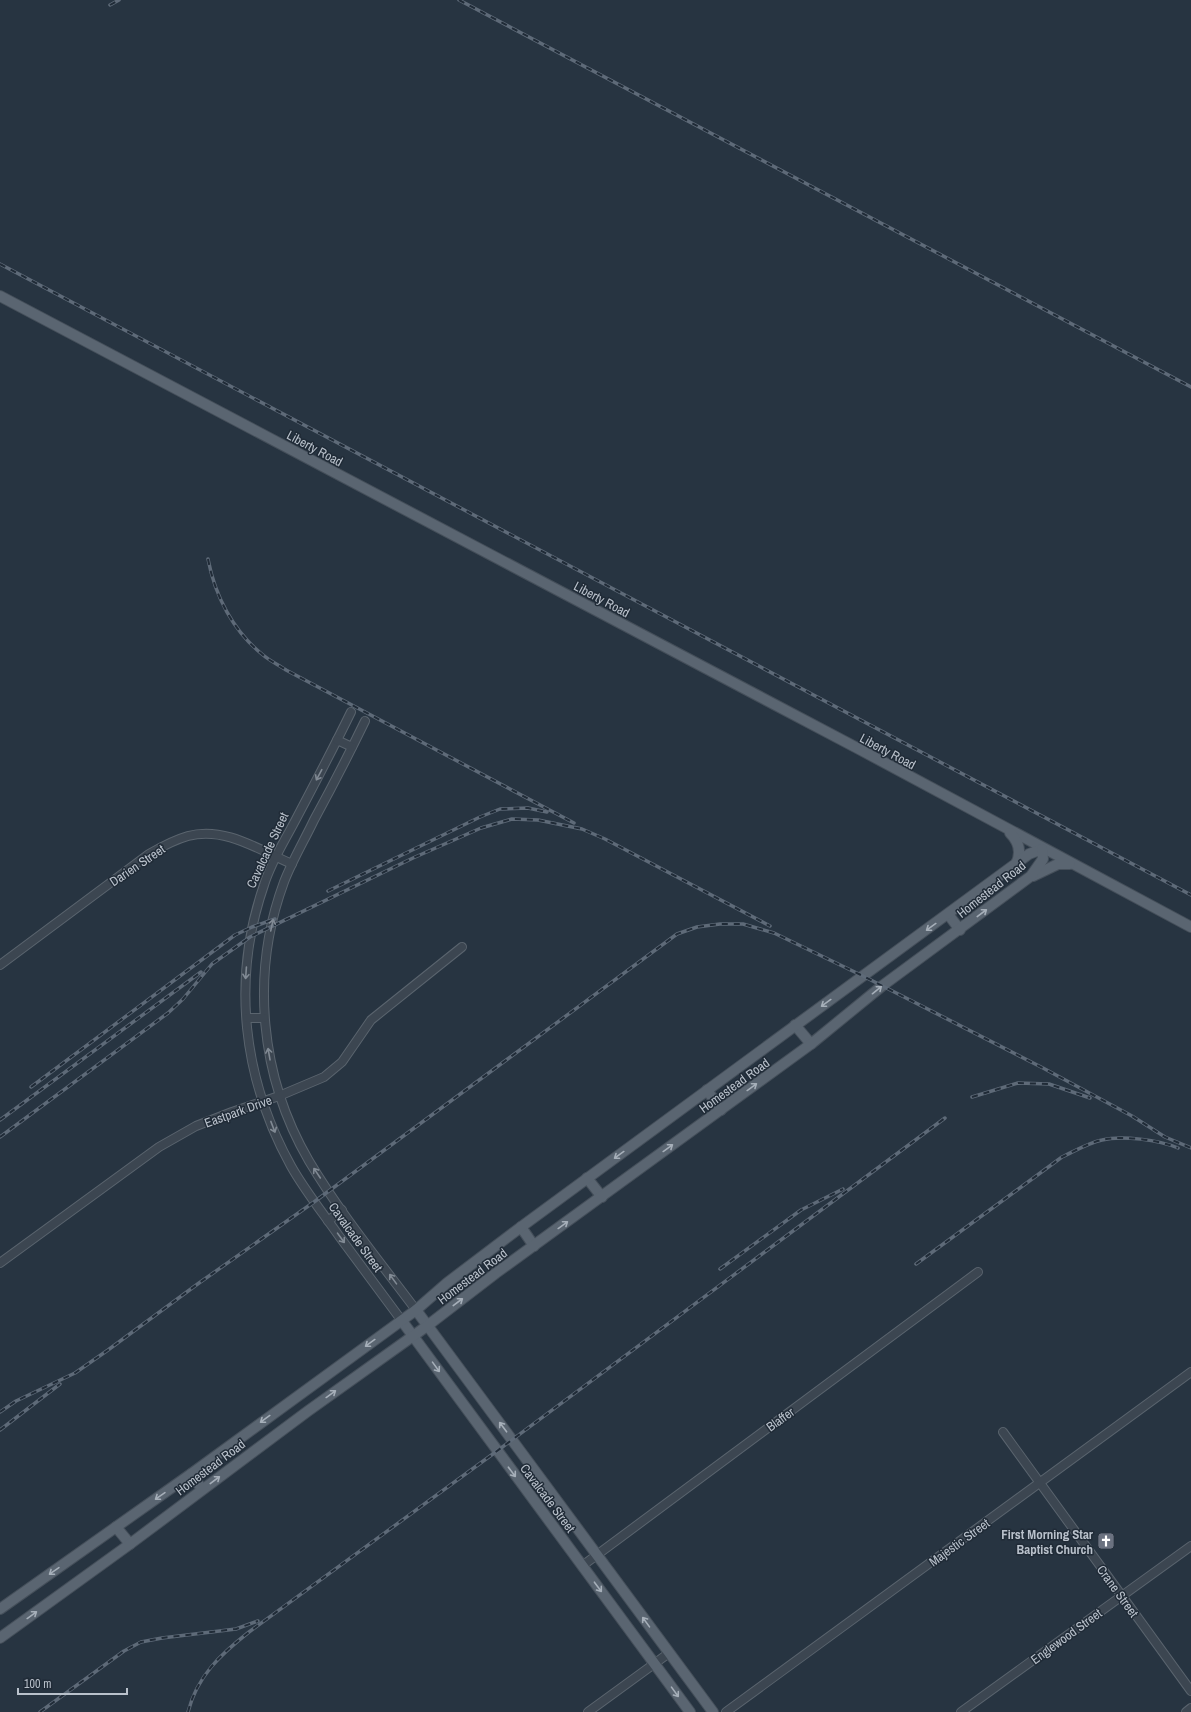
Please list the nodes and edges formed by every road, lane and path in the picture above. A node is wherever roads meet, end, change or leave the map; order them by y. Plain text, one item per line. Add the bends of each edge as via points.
1 (0, 296) edge
2 (351, 712) dead end
3 (365, 721) dead end
4 (337, 740) junction
5 (352, 747) junction
6 (1000, 826) junction
7 (1042, 848) junction
8 (276, 857) junction
9 (292, 864) junction
10 (1016, 864) junction
11 (1072, 865) junction
12 (1031, 876) junction
13 (948, 914) junction
14 (1191, 927) edge
15 (960, 930) junction
16 (462, 947) dead end
17 (0, 965) edge
18 (247, 1018) junction
19 (264, 1018) junction
20 (796, 1025) junction
21 (811, 1044) junction
22 (707, 1090) junction
23 (279, 1096) junction
24 (263, 1102) junction
25 (721, 1110) junction
26 (587, 1178) junction
27 (602, 1197) junction
28 (342, 1210) junction
29 (328, 1221) junction
30 (520, 1228) junction
31 (534, 1246) junction
32 (0, 1263) edge
33 (978, 1272) dead end
34 (416, 1310) junction
35 (402, 1321) junction
36 (427, 1326) junction
37 (413, 1335) junction
38 (1191, 1372) edge
39 (296, 1396) junction
40 (308, 1411) junction
41 (1003, 1432) dead end
42 (191, 1474) junction
43 (1040, 1483) junction
44 (202, 1489) junction
45 (116, 1527) junction
46 (130, 1544) junction
47 (1191, 1546) edge
48 (597, 1554) junction
49 (582, 1566) junction
50 (1120, 1596) junction
51 (0, 1609) edge
52 (1, 1634) edge
53 (669, 1653) junction
54 (655, 1664) junction
55 (1191, 1691) edge
56 (1191, 1708) edge
57 (588, 1712) edge
58 (690, 1712) edge
59 (713, 1712) edge
60 (726, 1712) edge
61 (961, 1712) edge
62 (1186, 1712) edge

1 - 6 main road, Liberty Road
2 - 4 street, Cavalcade Street
3 - 5 street, Cavalcade Street
4 - 5 street
4 -> 8 street, Cavalcade Street
5 - 9 street, Cavalcade Street
6 - 7 main road, Liberty Road
6 - 10 main road via 1017,842 1019,853
7 - 10 main road, Homestead Road
7 - 11 main road, Liberty Road
7 - 12 main road, Homestead Road via 1043,859
8 - 9 street, Darien Street
8 - 17 street, Darien Street via 249,843 220,834 205,833 172,842 149,854
8 -> 18 street, Cavalcade Street via 264,883 250,937 245,977
19 -> 9 street, Cavalcade Street via 266,950 278,900
10 - 13 main road, Homestead Road
11 - 12 main road via 1058,864
11 - 14 main road, Liberty Road
15 -> 12 main road, Homestead Road
13 - 15 main road
13 -> 20 main road, Homestead Road
21 -> 15 main road, Homestead Road via 882,986
16 - 23 street, Eastpark Drive via 371,1020 342,1062 324,1077
18 - 19 street
18 - 24 street, Cavalcade Street via 249,1051
23 -> 19 street, Cavalcade Street via 272,1071
20 - 21 main road
20 - 22 main road, Homestead Road
25 -> 21 main road, Homestead Road
22 - 25 main road
22 -> 26 main road, Homestead Road
23 - 24 street, Eastpark Drive
28 -> 23 street, Cavalcade Street via 309,1161
24 -> 29 street, Cavalcade Street via 292,1167
24 - 32 street, Eastpark Drive via 196,1126 159,1147
27 -> 25 main road, Homestead Road
26 - 27 main road
26 - 30 main road, Homestead Road
31 -> 27 main road, Homestead Road
28 - 29 street
34 -> 28 street, Cavalcade Street
29 -> 35 street, Cavalcade Street
30 - 31 main road
30 - 34 main road, Homestead Road via 447,1283
36 -> 31 main road, Homestead Road
33 - 48 street, Blaffer
34 - 35 main road, Homestead Road
34 - 36 main road, Cavalcade Street
35 - 37 main road, Cavalcade Street
35 -> 39 main road, Homestead Road
36 - 37 main road, Homestead Road
48 -> 36 main road, Cavalcade Street
40 -> 37 main road, Homestead Road
37 -> 49 main road, Cavalcade Street
38 - 43 street, Majestic Street
39 - 40 main road
39 -> 42 main road, Homestead Road
44 -> 40 main road, Homestead Road
41 - 43 street, Crane Street
42 - 44 main road
42 -> 45 main road, Homestead Road
43 - 50 street, Crane Street
43 - 60 street, Majestic Street
44 - 46 main road, Homestead Road
45 - 46 main road
45 -> 51 main road, Homestead Road
52 -> 46 main road, Homestead Road
47 - 50 street, Englewood Street
48 - 49 street, Blaffer
53 -> 48 main road, Cavalcade Street
49 -> 54 main road, Cavalcade Street
50 - 55 street, Crane Street
50 - 61 street, Englewood Street
53 - 54 street
53 - 59 main road, Cavalcade Street
54 - 57 street
54 -> 58 main road, Cavalcade Street
56 - 62 street

